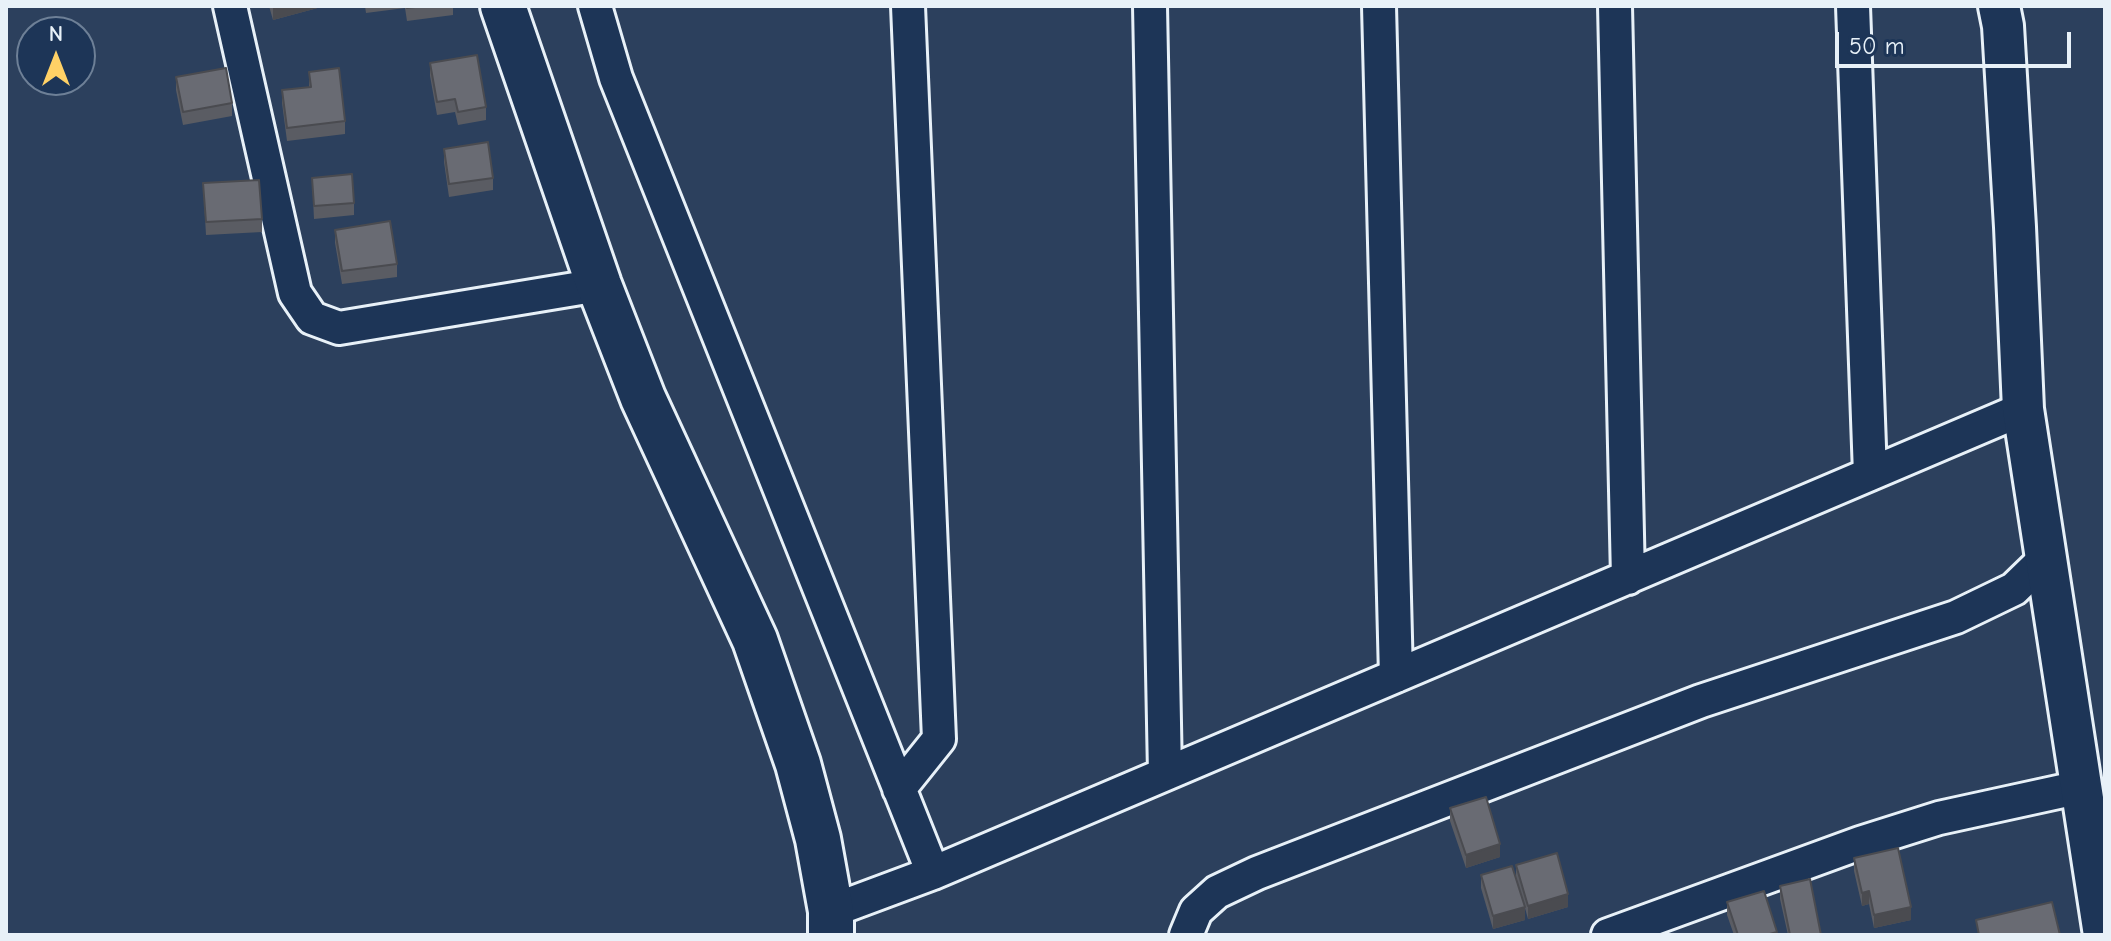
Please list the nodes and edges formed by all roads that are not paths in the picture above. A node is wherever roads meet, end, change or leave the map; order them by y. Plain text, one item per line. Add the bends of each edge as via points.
1 (230, 6) edge
2 (503, 6) edge
3 (595, 6) edge
4 (908, 6) edge
5 (1150, 6) edge
6 (1379, 6) edge
7 (1615, 6) edge
8 (1853, 6) edge
9 (1999, 6) edge
10 (599, 285) junction
11 (2023, 409) junction
12 (1870, 474) junction
13 (2046, 558) junction
14 (1628, 578) junction
15 (1396, 676) junction
16 (1165, 774) junction
17 (2081, 787) junction
18 (899, 789) junction
19 (933, 873) junction
20 (831, 923) edge
21 (1186, 935) edge
22 (1608, 935) edge
23 (2104, 935) edge

1 - 10 street via 295,293 312,318 339,328
2 - 10 main road
3 - 18 street via 616,78
4 - 18 street via 939,739
5 - 16 street
6 - 15 street
7 - 14 street
8 - 12 street
9 - 11 street
10 - 20 main road via 643,398 755,640 798,764 818,839
11 - 12 street
11 - 13 street
12 - 14 street
13 - 17 street
13 - 21 street via 2014,589 1956,617 1701,701 1257,873 1217,892 1196,911
14 - 15 street
15 - 16 street
16 - 19 street
17 - 22 street via 1939,818
17 - 23 street
18 - 19 street
19 - 20 street

